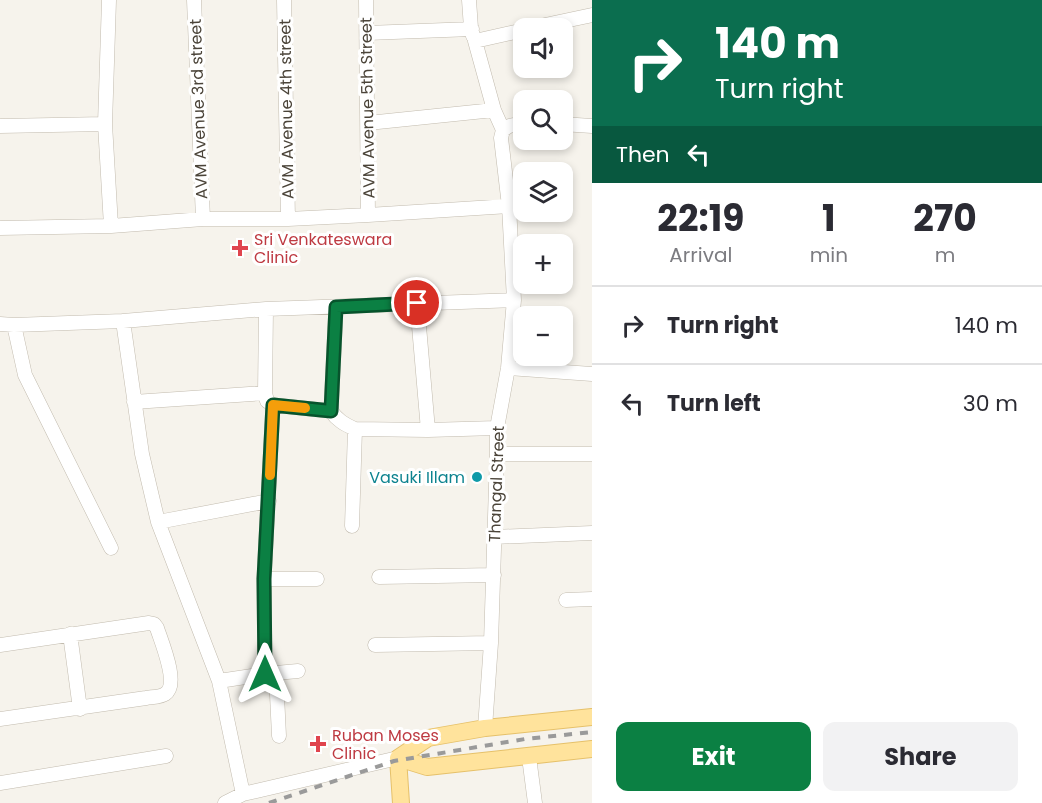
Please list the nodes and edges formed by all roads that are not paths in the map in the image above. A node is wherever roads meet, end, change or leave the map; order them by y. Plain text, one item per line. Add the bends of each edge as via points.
1 (109, 0) edge
2 (194, 0) edge
3 (284, 0) edge
4 (366, 0) edge
5 (469, 0) edge
6 (592, 15) edge
7 (573, 19) edge
8 (513, 31) edge
9 (367, 33) junction
10 (473, 35) junction
11 (494, 110) junction
12 (368, 123) junction
13 (105, 124) junction
14 (513, 125) edge
15 (573, 125) edge
16 (0, 126) edge
17 (592, 126) edge
18 (503, 129) junction
19 (509, 206) junction
20 (368, 215) junction
21 (203, 219) junction
22 (288, 219) junction
23 (111, 226) junction
24 (0, 228) edge
25 (514, 300) junction
26 (417, 303) junction
27 (336, 307) junction
28 (266, 309) junction
29 (123, 321) junction
30 (7, 324) edge
31 (508, 368) junction
32 (592, 374) edge
33 (265, 393) junction
34 (134, 402) junction
35 (273, 405) junction
36 (331, 411) junction
37 (497, 428) junction
38 (355, 429) junction
39 (428, 430) junction
40 (497, 454) junction
41 (592, 454) edge
42 (269, 501) junction
43 (158, 522) junction
44 (352, 526) dead end
45 (592, 533) edge
46 (494, 537) junction
47 (111, 548) dead end
48 (494, 575) junction
49 (379, 577) dead end
50 (264, 579) junction
51 (317, 579) dead end
52 (592, 599) edge
53 (566, 600) dead end
54 (70, 634) junction
55 (491, 643) junction
56 (0, 645) edge
57 (375, 645) dead end
58 (298, 671) dead end
59 (271, 674) junction
60 (219, 681) junction
61 (80, 709) junction
62 (592, 717) edge
63 (0, 719) edge
64 (485, 728) junction
65 (279, 736) dead end
66 (592, 749) edge
67 (166, 756) dead end
68 (529, 757) junction
69 (398, 758) junction
70 (0, 783) edge
71 (243, 794) junction
72 (225, 803) edge
73 (401, 803) edge
74 (535, 803) edge

1 - 13 street
2 - 21 street, AVM Avenue 3rd street
3 - 22 street, AVM Avenue 4th street
4 - 9 street, AVM Avenue 5th Street
5 - 10 street
6 - 7 street
8 - 10 street
9 - 10 street
9 - 12 street, AVM Avenue 5th Street
10 - 11 street
11 - 12 street
11 - 18 street
12 - 20 street, AVM Avenue 5th Street
13 - 16 street
13 - 23 street
14 - 18 street
15 - 17 street
18 - 19 street, Thangal Street
19 - 20 street
19 - 25 street, Thangal Street
20 - 22 street
21 - 22 street
21 - 23 street
23 - 24 street
25 - 26 street
25 - 31 street, Thangal Street
26 - 27 street
26 - 39 street
27 - 28 street
27 - 36 street
28 - 29 street
28 - 33 street
29 - 30 street
29 - 34 street
30 - 47 street via 25,375
31 - 32 street
31 - 37 street, Thangal Street
33 - 34 street
33 - 35 street
34 - 43 street
35 - 36 street
35 - 42 street
36 - 38 street
37 - 39 street
37 - 40 street, Thangal Street
38 - 39 street
38 - 44 street
40 - 41 street
40 - 46 street, Thangal Street
42 - 43 street
42 - 50 street
43 - 60 street
45 - 46 street
46 - 48 street, Thangal Street
48 - 49 street
48 - 55 street, Thangal Street
50 - 51 street
50 - 59 street
52 - 53 street
54 - 56 street
54 - 61 street
54 - 61 street via 154,624 171,675 172,683 165,694
55 - 57 street
55 - 64 street, Thangal Street
58 - 59 street
59 - 60 street
59 - 65 street
60 - 71 street
61 - 63 street
62 - 64 main road
64 - 69 main road via 428,738
66 - 68 main road
67 - 70 street
68 - 69 main road via 427,767
68 - 74 street
69 - 71 street
69 - 73 main road
71 - 72 street

